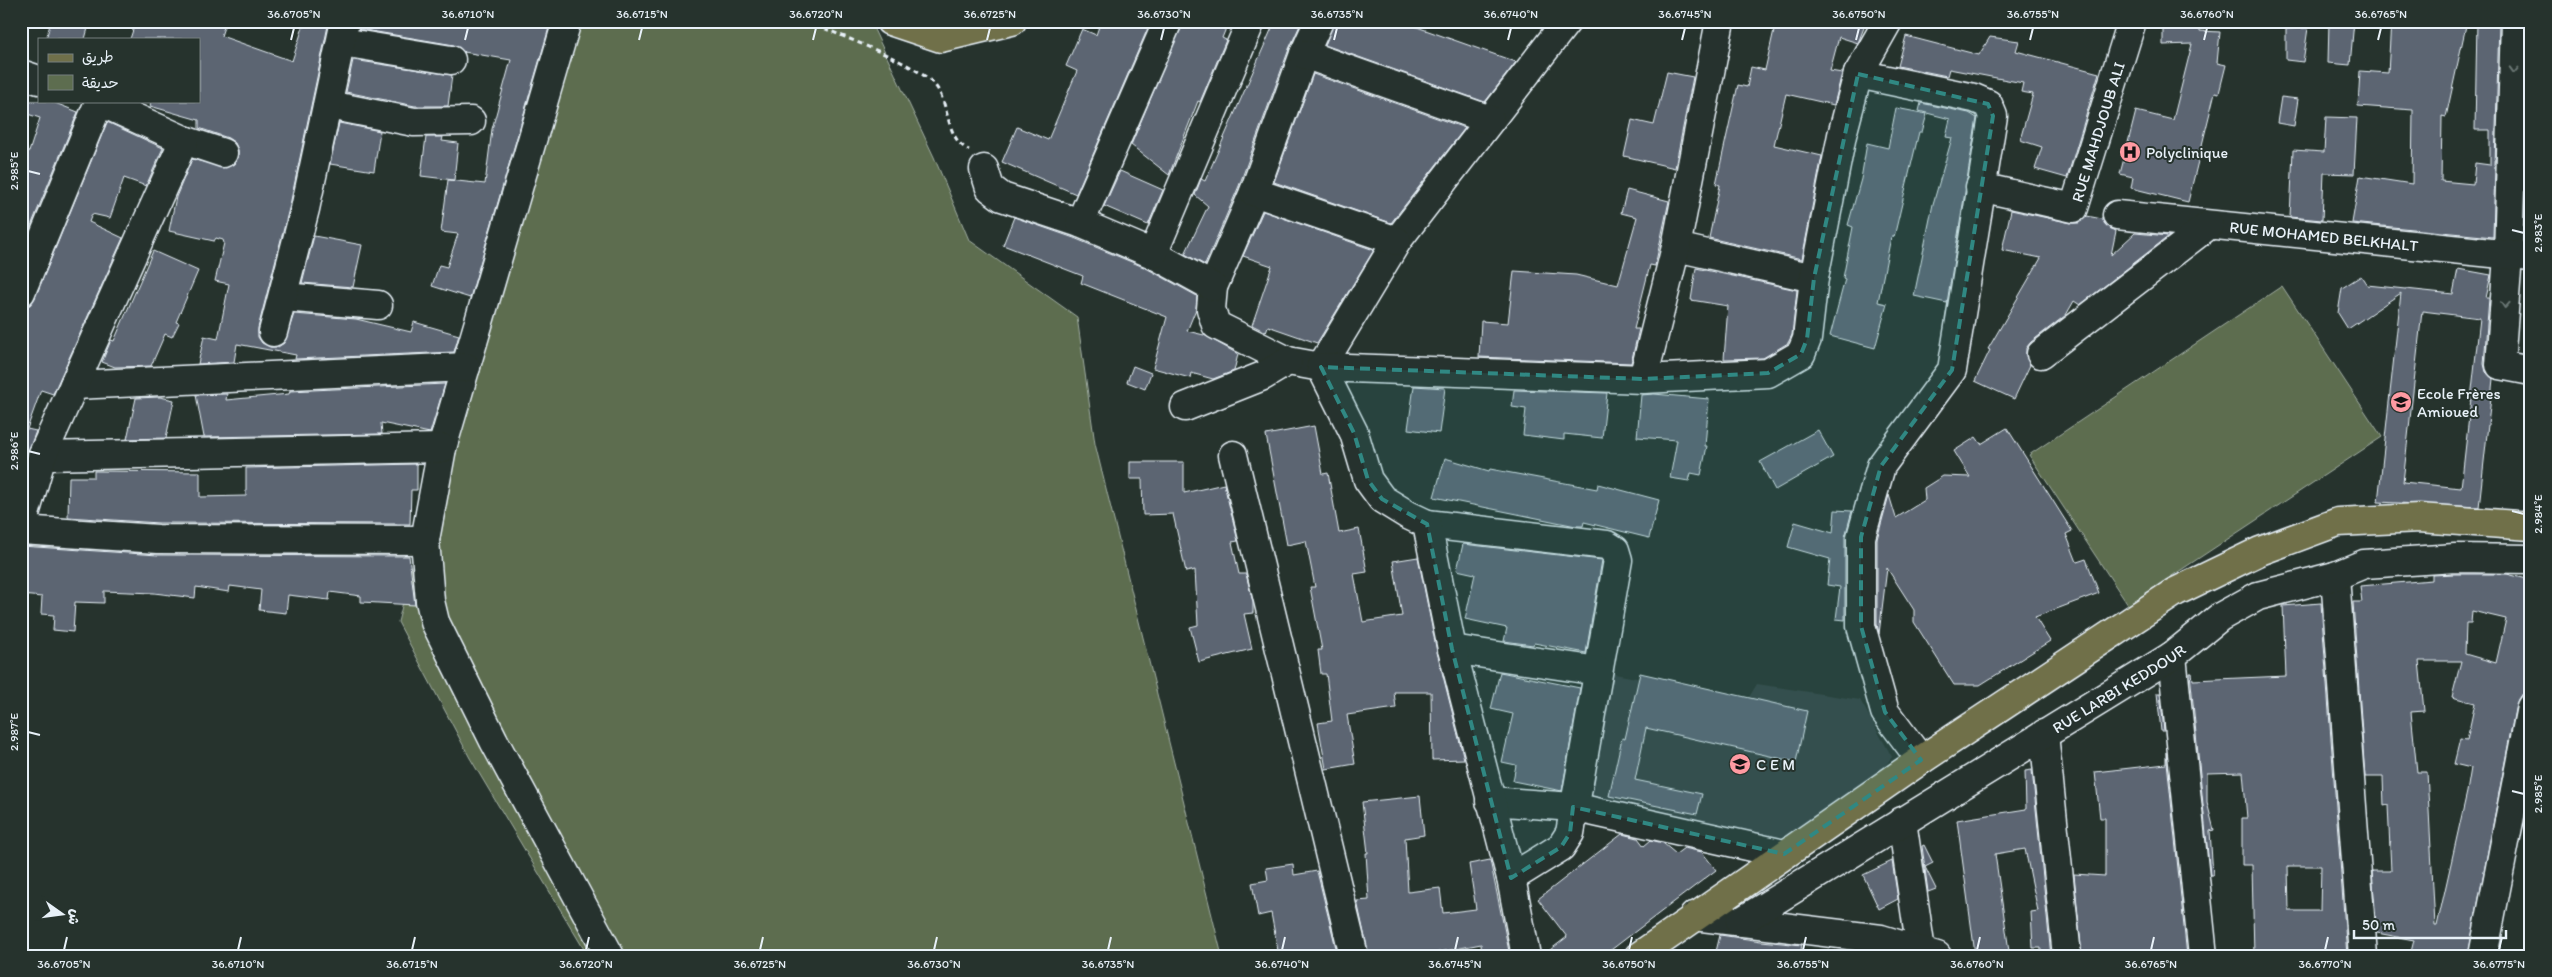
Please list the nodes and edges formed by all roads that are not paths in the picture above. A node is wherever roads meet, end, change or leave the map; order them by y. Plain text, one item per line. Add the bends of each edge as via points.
1 (567, 21) edge
2 (890, 21) edge
3 (1012, 21) edge
4 (1168, 21) edge
5 (1251, 21) edge
6 (1319, 21) edge
7 (1567, 21) edge
8 (1720, 21) edge
9 (1888, 21) edge
10 (2132, 21) edge
11 (2515, 21) edge
12 (343, 31) edge
13 (1304, 54) junction
14 (451, 60) dead end
15 (21, 74) edge
16 (1858, 74) junction
17 (38, 80) edge
18 (99, 102) edge
19 (329, 105) junction
20 (1490, 120) junction
21 (471, 122) dead end
22 (184, 140) junction
23 (223, 153) dead end
24 (984, 168) road end
25 (1980, 187) junction
26 (1254, 192) junction
27 (2117, 215) dead end
28 (1080, 224) junction
29 (2209, 225) junction
30 (1397, 240) junction
31 (1676, 246) junction
32 (1153, 254) junction
33 (2520, 256) edge
34 (1814, 278) junction
35 (1213, 287) junction
36 (21, 292) edge
37 (283, 297) junction
38 (378, 306) dead end
39 (273, 332) dead end
40 (2041, 354) dead end
41 (1288, 361) junction
42 (466, 367) junction
43 (1321, 367) junction
44 (2531, 371) edge
45 (1643, 379) junction
46 (74, 385) junction
47 (1185, 406) dead end
48 (442, 448) junction
49 (1232, 455) dead end
50 (42, 456) junction
51 (1427, 524) junction
52 (2531, 526) edge
53 (21, 529) edge
54 (425, 540) junction
55 (2531, 559) edge
56 (2335, 576) junction
57 (1452, 650) junction
58 (2172, 656) junction
59 (1598, 672) junction
60 (2531, 708) edge
61 (2044, 734) junction
62 (1921, 760) junction
63 (1490, 801) junction
64 (1573, 807) junction
65 (1902, 821) junction
66 (1784, 854) junction
67 (1510, 878) junction
68 (1694, 916) junction
69 (1740, 922) junction
70 (1929, 953) edge
71 (610, 956) edge
72 (1354, 956) edge
73 (1526, 956) edge
74 (1639, 956) edge
75 (2066, 956) edge
76 (2203, 956) edge
77 (2362, 956) edge
78 (2483, 956) edge

1 - 42 street
2 - 3 main road via 941,38
4 - 28 street
5 - 32 street
6 - 13 street
7 - 20 street
8 - 31 street
9 - 16 street
10 - 25 street, RUE MAHDJOUB ALI via 2074,208
11 -> 33 street
12 - 14 street
12 - 19 street
13 - 20 street
13 - 26 street
15 - 17 street
16 - 25 street via 1974,98 1988,104 1993,116
16 - 34 street via 1842,135
18 - 22 street
18 - 36 street
19 - 21 street via 414,122
19 - 37 street
20 - 30 street
22 - 23 street
22 - 46 street
24 - 28 street via 990,188 1002,197
25 - 62 street via 1952,370 1882,466 1861,537 1860,626 1885,712
26 - 30 street
26 - 35 street
27 - 29 street, RUE MOHAMED BELKHALT
28 - 32 street
29 - 33 street, RUE MOHAMED BELKHALT
29 - 40 street
30 - 43 street
31 - 34 street
31 - 45 street
32 - 35 street
33 -> 44 street via 2500,365
34 - 45 street via 1807,339 1800,354 1785,365 1768,373
35 - 41 street via 1211,309 1216,325
37 - 38 street
37 - 39 street
41 - 43 street
41 - 47 street via 1264,376
42 - 46 street
42 - 48 street
43 - 45 street
43 - 51 street via 1354,433 1368,480 1382,499
46 - 50 street
48 - 50 street
48 - 54 street
49 - 72 street
50 - 53 street
51 - 57 street
51 - 59 street via 1607,546 1615,550 1618,560
52 - 62 main road via 2419,518 2338,522 2260,551 2175,592
53 - 54 street via 158,539
54 - 71 street via 435,622 494,741
55 - 56 street, RUE LARBI KEDDOUR via 2455,558 2364,564
56 - 58 street, RUE LARBI KEDDOUR via 2258,596 2220,617
56 - 77 street
57 - 59 street
57 - 63 street
58 - 61 street, RUE LARBI KEDDOUR
58 - 76 street
59 - 64 street
60 - 78 street
61 - 65 street, RUE LARBI KEDDOUR
61 - 75 street
62 - 66 main road
63 - 64 street
63 - 67 street
64 - 66 street
64 - 67 street via 1570,833 1561,847
65 - 69 street, RUE LARBI KEDDOUR
65 - 70 street
66 - 68 main road
67 - 73 street
68 - 69 street
68 - 74 main road
69 - 70 street via 1881,939

